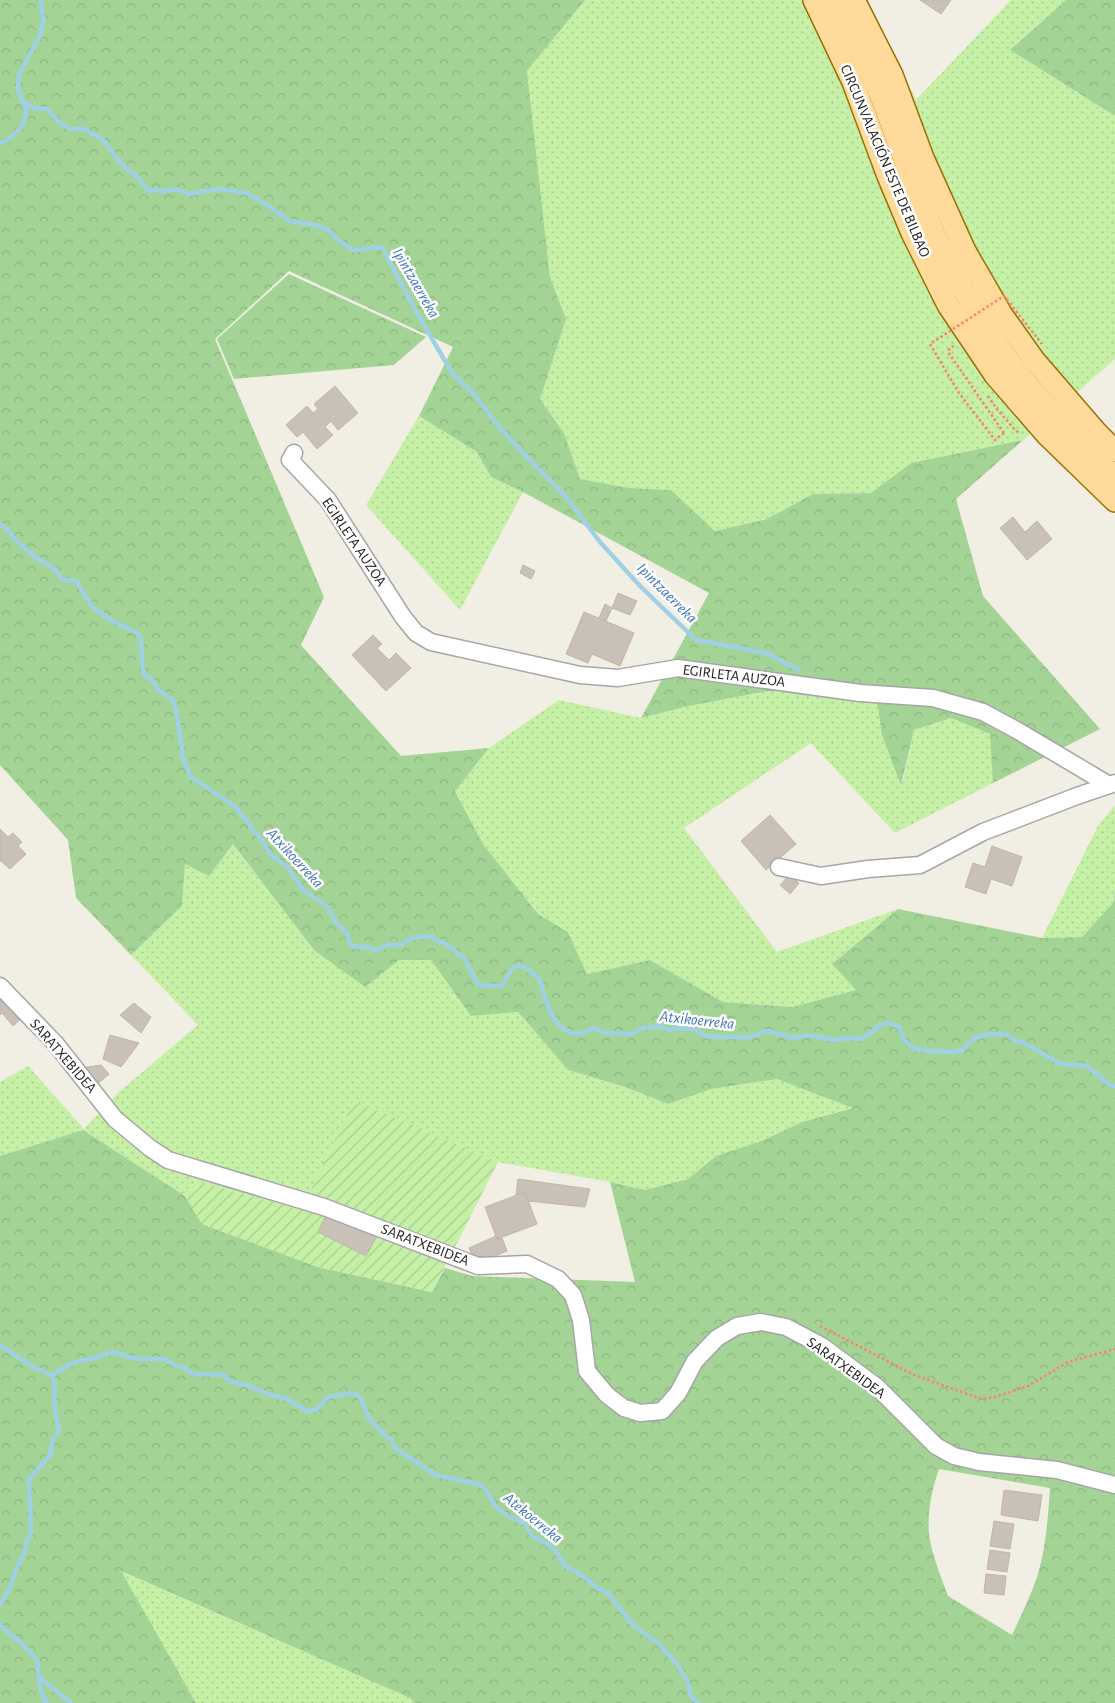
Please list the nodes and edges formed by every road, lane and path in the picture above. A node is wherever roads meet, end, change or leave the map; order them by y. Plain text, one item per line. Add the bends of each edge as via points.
1 (814, 0) edge
2 (834, 0) edge
3 (854, 0) edge
4 (1042, 344) dead end
5 (959, 353) dead end
6 (986, 393) dead end
7 (1025, 435) dead end
8 (1115, 451) edge
9 (294, 453) dead end
10 (1115, 478) edge
11 (1115, 501) edge
12 (1112, 784) edge
13 (779, 867) dead end
14 (0, 986) edge
15 (817, 1325) dead end
16 (1115, 1348) edge
17 (1115, 1485) edge

1 - 11 main road, CIRCUNVALACIÓN ESTE DE BILBAO via 853,82 912,233 948,305 990,368 1016,399
2 - 10 main road, CIRCUNVALACIÓN ESTE DE BILBAO via 867,63 920,198 963,289 1016,370
3 - 8 main road via 892,75 923,158 965,251 1002,315 1034,360
4 - 5 path, bridge via 1004,296 930,344 959,393 995,440 1004,433 948,352 954,345
6 - 7 path via 1016,431
9 - 12 street, EGIRLETA AUZOA via 290,460 328,500 403,617 416,633 432,642 580,675 618,678 678,668 860,693 933,698 983,712
12 - 13 street, EGIRLETA AUZOA via 984,832 920,866 821,876
14 - 17 street, SARATXEBIDEA via 55,1043 115,1119 168,1160 324,1207 478,1266 527,1264 558,1279 573,1295 581,1320 587,1371 624,1408 640,1414 662,1412 678,1392 695,1361 717,1338 737,1326 761,1322 786,1327 822,1346 877,1387 936,1446 954,1456 979,1462 1057,1470
15 - 16 path via 914,1375 982,1399 1028,1386 1068,1362

